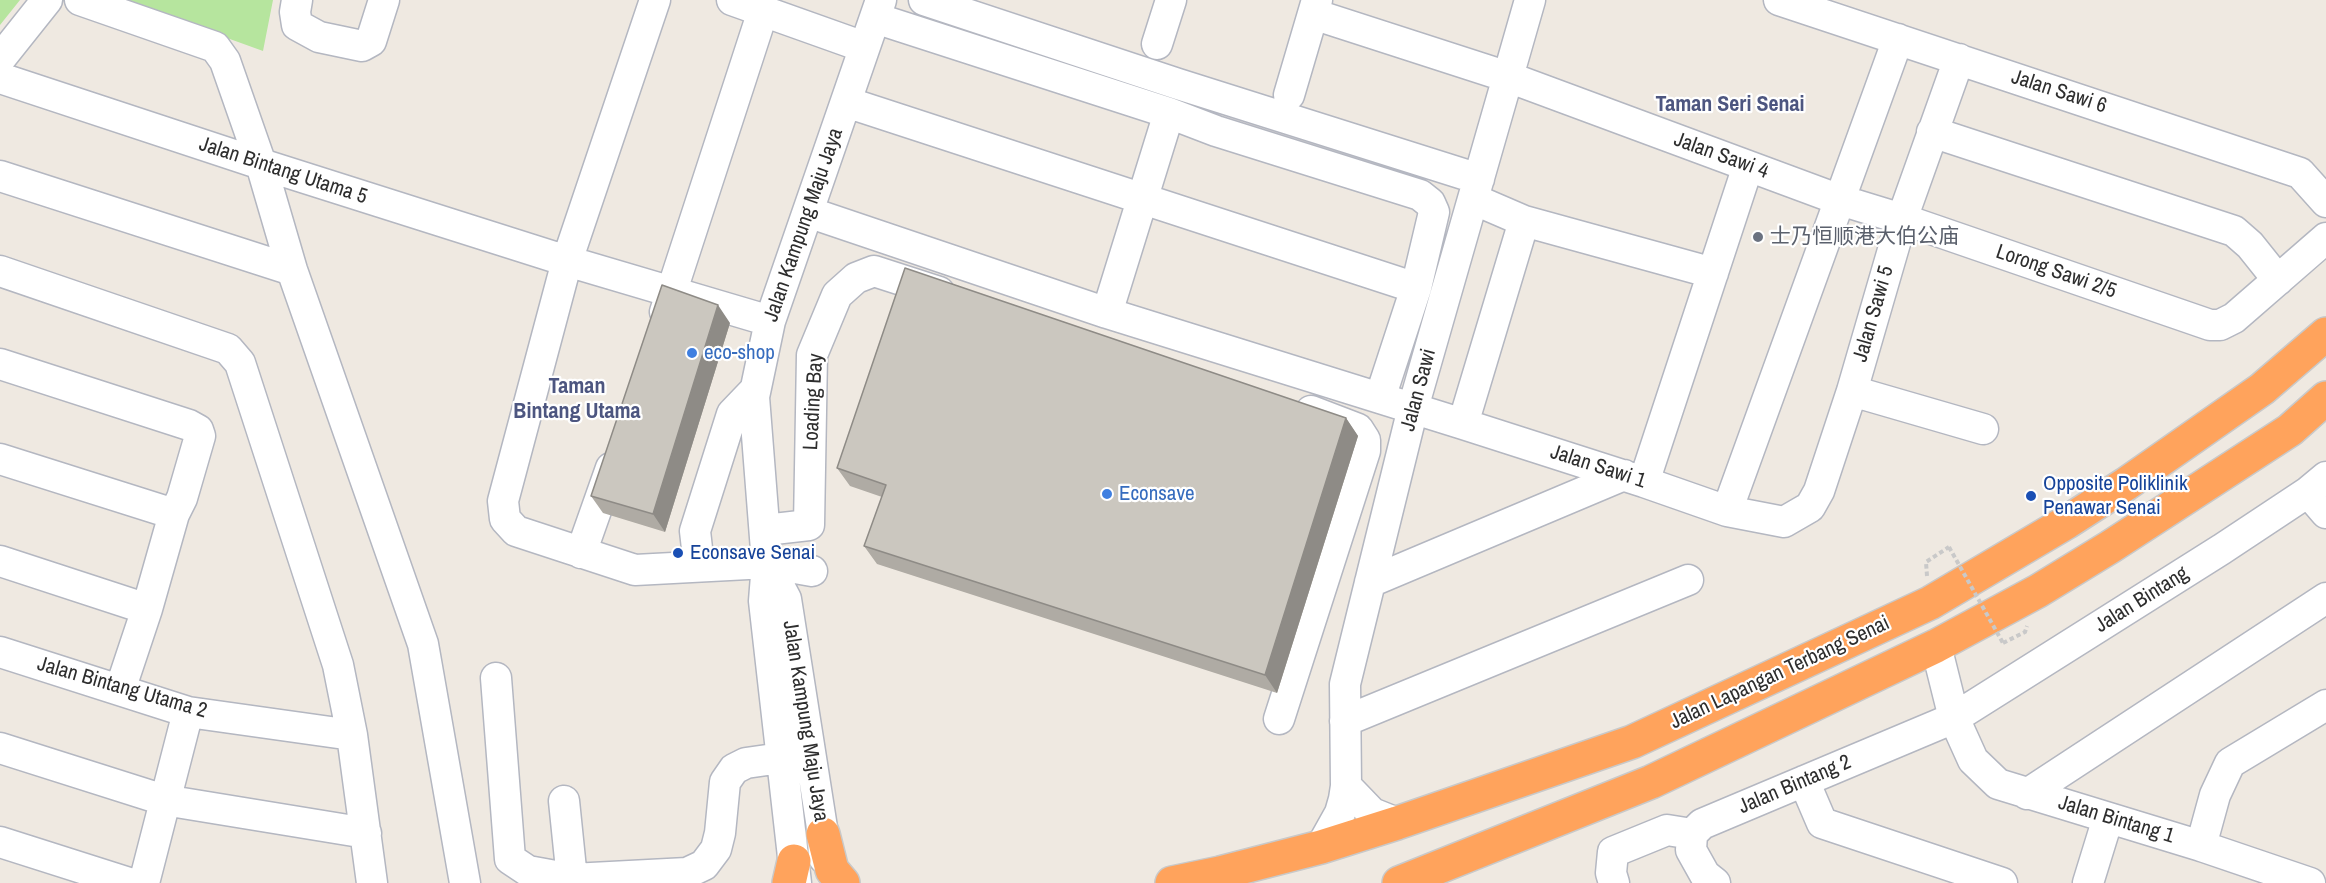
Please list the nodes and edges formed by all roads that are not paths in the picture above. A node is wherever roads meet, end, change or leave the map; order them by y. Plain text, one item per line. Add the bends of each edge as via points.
1 (47, 0) edge
2 (80, 0) edge
3 (297, 0) edge
4 (384, 0) edge
5 (654, 0) edge
6 (732, 0) edge
7 (924, 0) edge
8 (1171, 0) edge
9 (1530, 0) edge
10 (1779, 0) edge
11 (1315, 7) edge
12 (878, 9) edge
13 (763, 11) junction
14 (1898, 39) junction
15 (1157, 44) dead end
16 (864, 47) junction
17 (1959, 58) junction
18 (0, 59) edge
19 (1508, 77) junction
20 (0, 78) edge
21 (1289, 95) dead end
22 (846, 102) junction
23 (1169, 113) junction
24 (1932, 132) junction
25 (261, 164) junction
26 (1748, 166) junction
27 (0, 176) edge
28 (1476, 189) junction
29 (1143, 199) junction
30 (1840, 200) junction
31 (2326, 202) edge
32 (808, 212) junction
33 (1902, 219) junction
34 (1524, 221) junction
35 (2326, 238) edge
36 (567, 261) junction
37 (292, 270) junction
38 (0, 271) edge
39 (1713, 273) junction
40 (2278, 280) junction
41 (1416, 288) junction
42 (671, 292) junction
43 (962, 299) edge
44 (1107, 313) junction
45 (770, 321) junction
46 (1170, 332) junction
47 (2326, 334) edge
48 (656, 338) edge
49 (1159, 363) edge
50 (3, 373) edge
51 (755, 390) junction
52 (1852, 391) junction
53 (1380, 398) junction
54 (2326, 398) edge
55 (1284, 403) edge
56 (1413, 408) junction
57 (1463, 424) junction
58 (1983, 429) dead end
59 (620, 440) edge
60 (0, 459) edge
61 (1634, 479) junction
62 (2320, 494) edge
63 (1726, 511) junction
64 (166, 513) junction
65 (1784, 522) joint
66 (765, 531) junction
67 (581, 553) junction
68 (0, 561) edge
69 (767, 562) junction
70 (699, 566) junction
71 (812, 571) dead end
72 (1688, 580) dead end
73 (1370, 582) junction
74 (2326, 598) edge
75 (147, 609) junction
76 (1936, 646) junction
77 (0, 652) edge
78 (496, 678) dead end
79 (120, 690) junction
80 (2326, 705) edge
81 (188, 712) junction
82 (1954, 718) junction
83 (1279, 719) dead end
84 (1345, 721) junction
85 (352, 735) junction
86 (0, 748) edge
87 (781, 758) junction
88 (1804, 781) junction
89 (1346, 786) junction
90 (2027, 794) junction
91 (164, 800) junction
92 (564, 801) dead end
93 (2108, 818) junction
94 (1397, 823) junction
95 (366, 833) junction
96 (823, 834) junction
97 (1692, 834) junction
98 (0, 842) edge
99 (2201, 846) junction
100 (1321, 847) junction
101 (793, 876) edge
102 (572, 879) junction
103 (129, 883) edge
104 (144, 883) edge
105 (372, 883) edge
106 (465, 883) edge
107 (825, 883) edge
108 (843, 883) edge
109 (1172, 883) edge
110 (1399, 883) edge
111 (1614, 883) edge
112 (1716, 883) edge
113 (2002, 883) edge
114 (2088, 883) edge
115 (2310, 883) edge

1 - 18 street
2 - 25 street via 215,47 225,61
3 - 4 street via 297,25 319,37 362,46 371,41
5 - 36 street
6 - 13 street
7 - 28 street
8 - 15 street
9 - 19 street, Jalan Sawi
10 - 14 street, Jalan Sawi 6
11 - 19 street, Jalan Sawi 4
11 - 21 street
12 - 16 street, Jalan Kampung Maju Jaya
12 - 23 street
13 - 16 street
13 - 42 street
14 - 17 street, Jalan Sawi 6
14 - 30 street
16 - 22 street, Jalan Kampung Maju Jaya
17 - 24 street, Jalan Sawi 5
17 - 31 street, Jalan Sawi 6 via 2300,172
19 - 26 street, Jalan Sawi 4
19 - 28 street, Jalan Sawi
20 - 25 street, Jalan Bintang Utama 5
22 - 29 street
22 - 32 street, Jalan Kampung Maju Jaya
23 - 29 street
23 - 41 street via 1420,195 1430,202 1434,212
24 - 33 street, Jalan Sawi 5
24 - 40 street via 2234,231
25 - 36 street, Jalan Bintang Utama 5
25 - 37 street
26 - 30 street, Jalan Sawi 4
26 - 39 street
27 - 37 street
28 - 34 street
28 - 56 street, Jalan Sawi
29 - 41 street
29 - 44 street
30 - 33 street, Jalan Sawi 4
30 - 63 street
32 - 44 street, Jalan Sawi 1
32 - 45 street, Jalan Kampung Maju Jaya
33 - 40 street, Lorong Sawi 2/5 via 2210,325 2234,318
33 - 52 street, Jalan Sawi 5
34 - 39 street
34 - 57 street
35 - 40 street
36 - 42 street, Jalan Bintang Utama 5
36 - 67 street via 503,501 505,519 516,531
37 - 106 street via 423,644
38 - 85 street via 228,349 240,363 338,665
39 - 61 street
41 - 53 street
42 - 45 street, Jalan Bintang Utama 5
42 - 48 street
43 - 66 street, Loading Bay via 874,270 856,278 837,296 812,355 809,525
44 - 46 street, Jalan Sawi 1
45 - 51 street, Jalan Kampung Maju Jaya
46 - 49 street
46 - 53 street, Jalan Sawi 1
47 - 94 highway, Jalan Lapangan Terbang Senai via 2262,388 2126,484 1943,596 1632,742
50 - 64 street via 198,430 200,436 182,498
51 - 66 street, Jalan Kampung Maju Jaya
51 - 70 street via 732,414 695,531
52 - 58 street
52 - 65 street, Jalan Sawi 5 via 1819,491 1810,507
53 - 56 street, Jalan Sawi 1
54 - 76 highway, Jalan Lapangan Terbang Senai via 2290,430 2110,547
55 - 83 street via 1359,429 1365,451
56 - 57 street, Jalan Sawi 1
56 - 73 street, Jalan Sawi
57 - 61 street, Jalan Sawi 1
59 - 67 street
60 - 64 street
61 - 63 street, Jalan Sawi 1
61 - 73 street
62 - 82 street, Jalan Bintang via 2222,549
63 - 65 street, Jalan Sawi 1
64 - 75 street
66 - 69 street, Jalan Kampung Maju Jaya
67 - 70 street via 634,570
68 - 75 street
69 - 70 street
69 - 71 street
69 - 87 street, Jalan Kampung Maju Jaya via 764,601
69 - 96 street, Jalan Kampung Maju Jaya via 786,599
72 - 84 street
73 - 84 street, Jalan Sawi via 1345,684
74 - 90 street
75 - 79 street
76 - 82 street, Jalan Bintang 1
76 - 110 highway, Jalan Lapangan Terbang Senai via 1651,782
77 - 79 street, Jalan Bintang Utama 2
78 - 102 street via 510,859 528,871
79 - 81 street, Jalan Bintang Utama 2
80 - 99 street via 2230,763 2215,795
81 - 85 street, Jalan Bintang Utama 2
81 - 91 street
82 - 88 street, Jalan Bintang 2
82 - 90 street, Jalan Bintang 1 via 1973,760 1998,784
84 - 89 street, Jalan Sawi
85 - 95 street
86 - 91 street
87 - 101 street, Jalan Kampung Maju Jaya
87 - 102 street via 746,763 734,769 724,782 720,833 716,849 704,865 687,873
88 - 97 street, Jalan Bintang 2 via 1702,824
88 - 113 street via 1822,823
89 - 94 street via 1372,813
89 - 100 street, Jalan Sawi via 1340,813
90 - 93 street, Jalan Bintang 1
91 - 95 street
91 - 104 street
92 - 102 street
93 - 99 street, Jalan Bintang 1
93 - 114 street
94 - 100 highway, Jalan Lapangan Terbang Senai
95 - 105 street
96 - 107 street, Jalan Kampung Maju Jaya
96 - 108 highway via 832,870
97 - 111 street via 1667,830 1612,852
97 - 112 street via 1691,850 1705,875
98 - 103 street
99 - 115 street, Jalan Bintang 1
100 - 109 highway, Jalan Lapangan Terbang Senai

